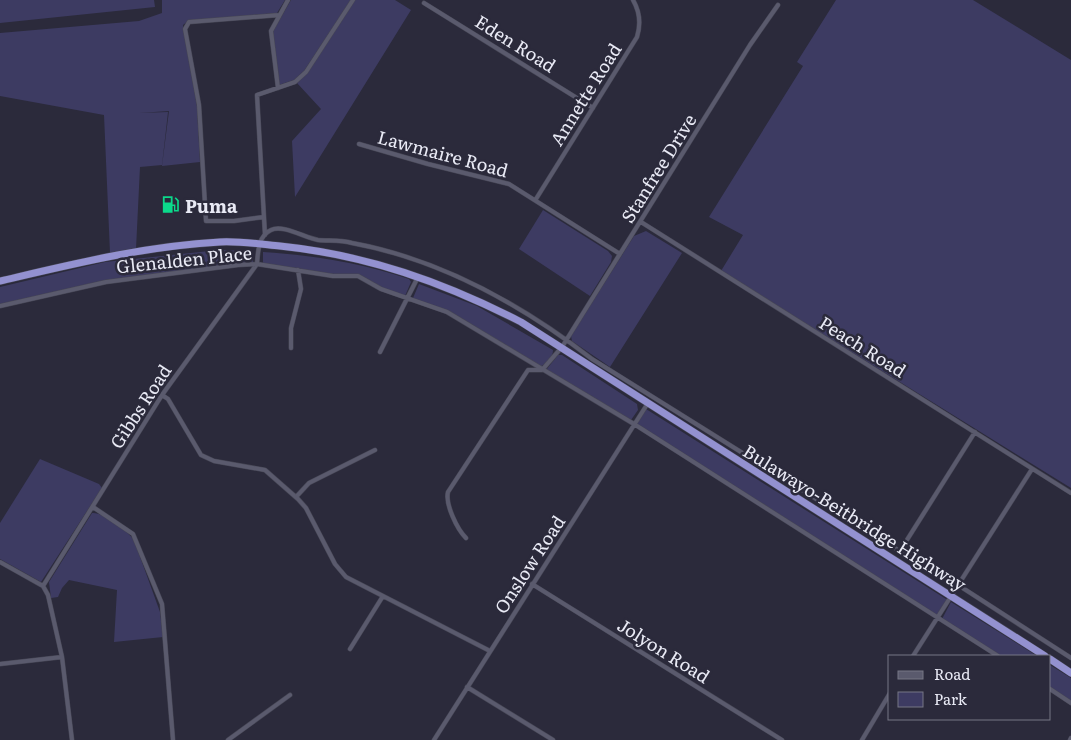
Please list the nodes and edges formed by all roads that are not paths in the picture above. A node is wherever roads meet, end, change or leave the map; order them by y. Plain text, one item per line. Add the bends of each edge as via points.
1 (288, 0) edge
2 (353, 0) edge
3 (633, 0) edge
4 (424, 3) dead end
5 (778, 5) dead end
6 (279, 15) junction
7 (278, 88) junction
8 (593, 108) junction
9 (359, 144) dead end
10 (536, 199) junction
11 (264, 218) junction
12 (641, 222) junction
13 (265, 235) junction
14 (259, 244) junction
15 (620, 254) junction
16 (257, 264) junction
17 (298, 270) junction
18 (418, 277) junction
19 (0, 281) edge
20 (408, 298) junction
21 (0, 306) edge
22 (566, 339) junction
23 (562, 347) junction
24 (291, 348) dead end
25 (380, 352) dead end
26 (542, 370) junction
27 (626, 379) junction
28 (621, 385) junction
29 (640, 388) junction
30 (635, 395) junction
31 (162, 396) junction
32 (648, 403) junction
33 (634, 424) junction
34 (975, 432) junction
35 (722, 440) junction
36 (710, 443) junction
37 (375, 450) dead end
38 (1032, 468) junction
39 (1071, 493) edge
40 (296, 498) junction
41 (93, 507) junction
42 (466, 538) dead end
43 (900, 551) junction
44 (0, 562) edge
45 (532, 584) junction
46 (43, 586) junction
47 (959, 586) junction
48 (383, 596) junction
49 (952, 596) junction
50 (938, 618) junction
51 (350, 649) dead end
52 (490, 651) junction
53 (914, 655) edge
54 (996, 655) edge
55 (1044, 655) edge
56 (62, 657) junction
57 (1071, 658) edge
58 (1051, 660) edge
59 (0, 664) edge
60 (1071, 673) edge
61 (467, 687) junction
62 (1051, 690) edge
63 (290, 695) dead end
64 (888, 695) edge
65 (1071, 703) edge
66 (72, 740) edge
67 (173, 740) edge
68 (228, 740) edge
69 (434, 740) edge
70 (553, 740) edge
71 (782, 740) edge
72 (862, 740) edge

1 - 6 street
2 - 7 street via 306,72 295,82
3 - 8 street, Annette Road via 640,19 637,37
4 - 8 street, Eden Road
5 - 12 street, Stanfree Drive
6 - 7 street via 271,31
6 - 11 street via 189,22 185,30 199,105 206,221
7 - 11 street via 257,95
8 - 10 street, Annette Road
9 - 10 street, Lawmaire Road via 502,182
10 - 15 street, Lawmaire Road
11 - 13 street
12 - 15 street, Stanfree Drive
12 - 34 street, Peach Road
13 - 14 street
13 - 22 street via 278,229 319,240 351,242 423,261 469,283
14 - 16 street
14 - 18 highway, Bulawayo-Beitbridge Highway via 362,259
14 - 19 highway, Bulawayo-Beitbridge Highway via 222,242 147,249
15 - 22 street, Stanfree Drive
16 - 17 street, Glenalden Place
16 - 21 street, Glenalden Place via 106,282
16 - 31 street, Gibbs Road
17 - 20 street, Glenalden Place via 358,276 381,289
17 - 24 street via 301,289 291,328
18 - 20 street
18 - 23 highway, Bulawayo-Beitbridge Highway via 475,298
20 - 25 street
20 - 26 street, Glenalden Place via 447,312
22 - 23 street, Stanfree Drive
22 - 27 street
23 - 26 street, Stanfree Drive
23 - 28 highway, Bulawayo-Beitbridge Highway
26 - 33 street, Glenalden Place
26 - 42 street via 528,370 448,492 448,506
27 - 28 street
27 - 29 street
28 - 30 highway, Bulawayo-Beitbridge Highway
29 - 30 street
29 - 35 street
30 - 32 highway, Bulawayo-Beitbridge Highway
31 - 40 street via 168,399 201,455 214,461 265,470
31 - 41 street, Gibbs Road
32 - 33 street, Onslow Road
32 - 36 highway, Bulawayo-Beitbridge Highway
33 - 45 street, Onslow Road
33 - 50 street, Glenalden Place
34 - 38 street, Peach Road
34 - 43 street
35 - 36 street
35 - 43 street
36 - 49 highway, Bulawayo-Beitbridge Highway
37 - 40 street via 309,483
38 - 39 street, Peach Road
38 - 47 street
40 - 48 street via 306,508 340,571
41 - 46 street, Gibbs Road
41 - 67 street via 132,534 162,604
43 - 47 street
44 - 46 street
45 - 52 street, Onslow Road
45 - 71 street, Jolyon Road
46 - 56 street via 50,602
47 - 49 street
47 - 57 street
48 - 51 street
48 - 52 street
49 - 50 street
49 - 55 highway, Bulawayo-Beitbridge Highway
50 - 53 street
50 - 54 street, Glenalden Place
52 - 61 street, Onslow Road
56 - 59 street
56 - 66 street
58 - 60 highway
61 - 69 street, Onslow Road
61 - 70 street
62 - 65 street
63 - 68 street
64 - 72 street

